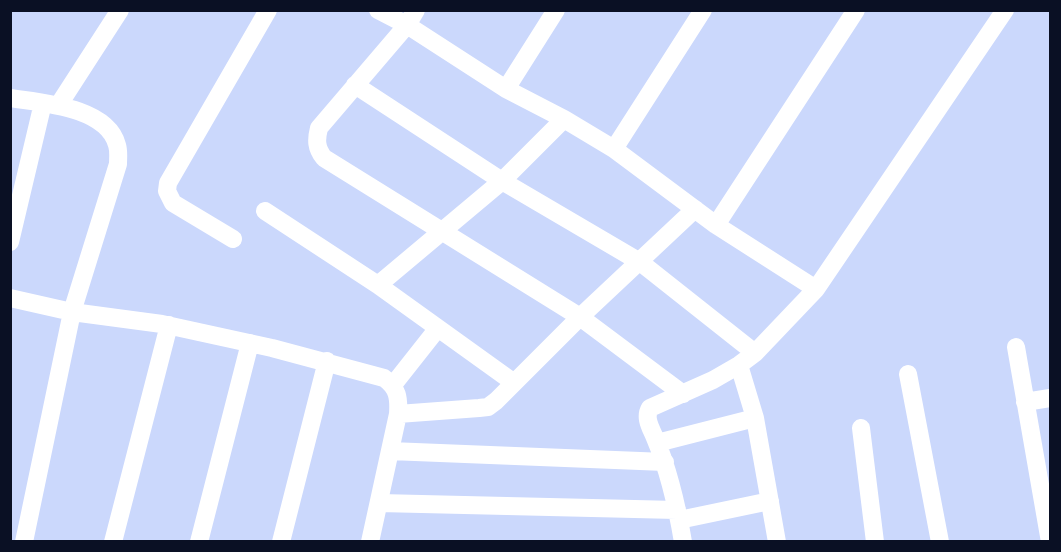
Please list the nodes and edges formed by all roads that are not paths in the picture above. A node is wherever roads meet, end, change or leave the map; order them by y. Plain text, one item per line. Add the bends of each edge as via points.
1 (120, 10) edge
2 (268, 10) edge
3 (378, 10) edge
4 (556, 10) edge
5 (704, 10) edge
6 (856, 10) edge
7 (1005, 10) edge
8 (411, 18) edge
9 (355, 85) junction
10 (506, 89) junction
11 (10, 98) edge
12 (50, 105) junction
13 (564, 119) junction
14 (614, 149) junction
15 (502, 181) junction
16 (696, 209) junction
17 (265, 211) dead end
18 (716, 225) junction
19 (441, 232) junction
20 (233, 239) dead end
21 (10, 242) edge
22 (640, 262) junction
23 (378, 285) junction
24 (816, 289) junction
25 (10, 298) edge
26 (72, 312) junction
27 (580, 317) junction
28 (169, 326) junction
29 (438, 328) junction
30 (250, 343) junction
31 (1016, 347) dead end
32 (755, 353) junction
33 (327, 362) junction
34 (739, 365) junction
35 (908, 374) dead end
36 (513, 382) junction
37 (393, 384) junction
38 (682, 394) junction
39 (1050, 398) edge
40 (1026, 402) junction
41 (398, 414) junction
42 (755, 418) junction
43 (861, 428) dead end
44 (657, 443) junction
45 (390, 451) junction
46 (665, 462) junction
47 (770, 501) junction
48 (379, 503) junction
49 (678, 515) junction
50 (23, 540) edge
51 (113, 542) edge
52 (199, 542) edge
53 (281, 542) edge
54 (370, 542) edge
55 (682, 542) edge
56 (777, 542) edge
57 (875, 542) edge
58 (940, 542) edge
59 (1050, 542) edge

1 - 12 street
2 - 20 street via 168,183 173,203
3 - 8 street
4 - 10 street
5 - 14 street
6 - 18 street
7 - 24 street
8 - 9 street
8 - 10 street
9 - 15 street
9 - 19 street via 319,128 317,149 324,158
10 - 13 street
11 - 12 street
12 - 21 street
12 - 26 street via 96,118 117,144 118,164
13 - 14 street
13 - 15 street
14 - 16 street
15 - 19 street
15 - 22 street
16 - 18 street
16 - 22 street
17 - 23 street
18 - 24 street
19 - 23 street
19 - 27 street
22 - 27 street
22 - 32 street
23 - 29 street
24 - 32 street
25 - 26 street
26 - 28 street
26 - 50 street
27 - 36 street
27 - 38 street
28 - 30 street
28 - 51 street
29 - 36 street
29 - 37 street
30 - 33 street
30 - 52 street
31 - 40 street
32 - 34 street
33 - 37 street
33 - 53 street
34 - 38 street
34 - 42 street
35 - 58 street
36 - 41 street via 488,407
37 - 41 street via 399,396
38 - 44 street via 654,405 647,412
39 - 40 street
40 - 59 street
41 - 45 street
42 - 44 street
42 - 47 street
43 - 57 street
44 - 46 street
45 - 46 street
45 - 48 street
46 - 49 street
47 - 49 street
47 - 56 street
48 - 49 street
48 - 54 street
49 - 55 street

